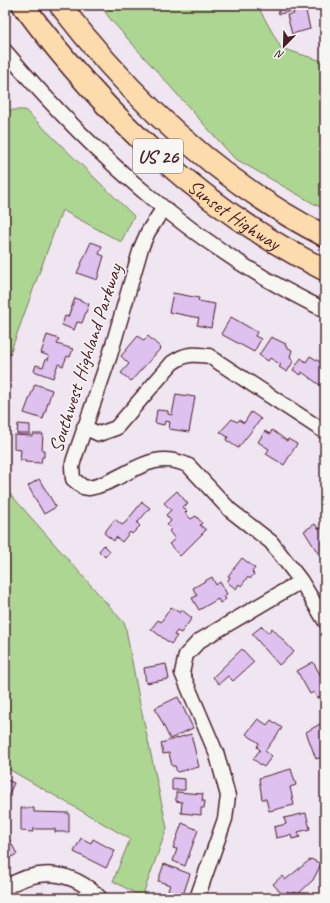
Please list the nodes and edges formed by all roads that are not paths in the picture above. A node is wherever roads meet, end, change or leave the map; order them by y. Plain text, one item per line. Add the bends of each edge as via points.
1 (23, 5) edge
2 (60, 5) edge
3 (5, 51) edge
4 (163, 209) junction
5 (325, 236) edge
6 (325, 270) edge
7 (325, 310) edge
8 (84, 427) junction
9 (325, 432) edge
10 (301, 580) junction
11 (325, 621) edge
12 (5, 888) edge
13 (100, 898) edge
14 (197, 898) edge

1 - 6 highway, Sunset Highway / US 26 via 74,70 128,129 157,156 238,219 291,253
2 - 5 highway, Sunset Highway / US 26 via 121,78 197,150 269,203
3 - 4 street via 79,133
4 - 7 street via 241,264 275,285
4 - 8 street, Southwest Highland Parkway via 141,248 110,354
8 - 9 street via 99,434 116,428 172,363 182,356 196,354 209,356
8 - 10 street, Southwest Highland Parkway via 72,467 73,479 77,484 94,488 154,460 180,461 197,473 230,510 271,542
10 - 11 street, Southwest Highland Parkway
10 - 14 street via 199,641 186,655 182,672 217,754 228,796 225,819
12 - 13 street via 19,879 53,875 67,877 88,887

